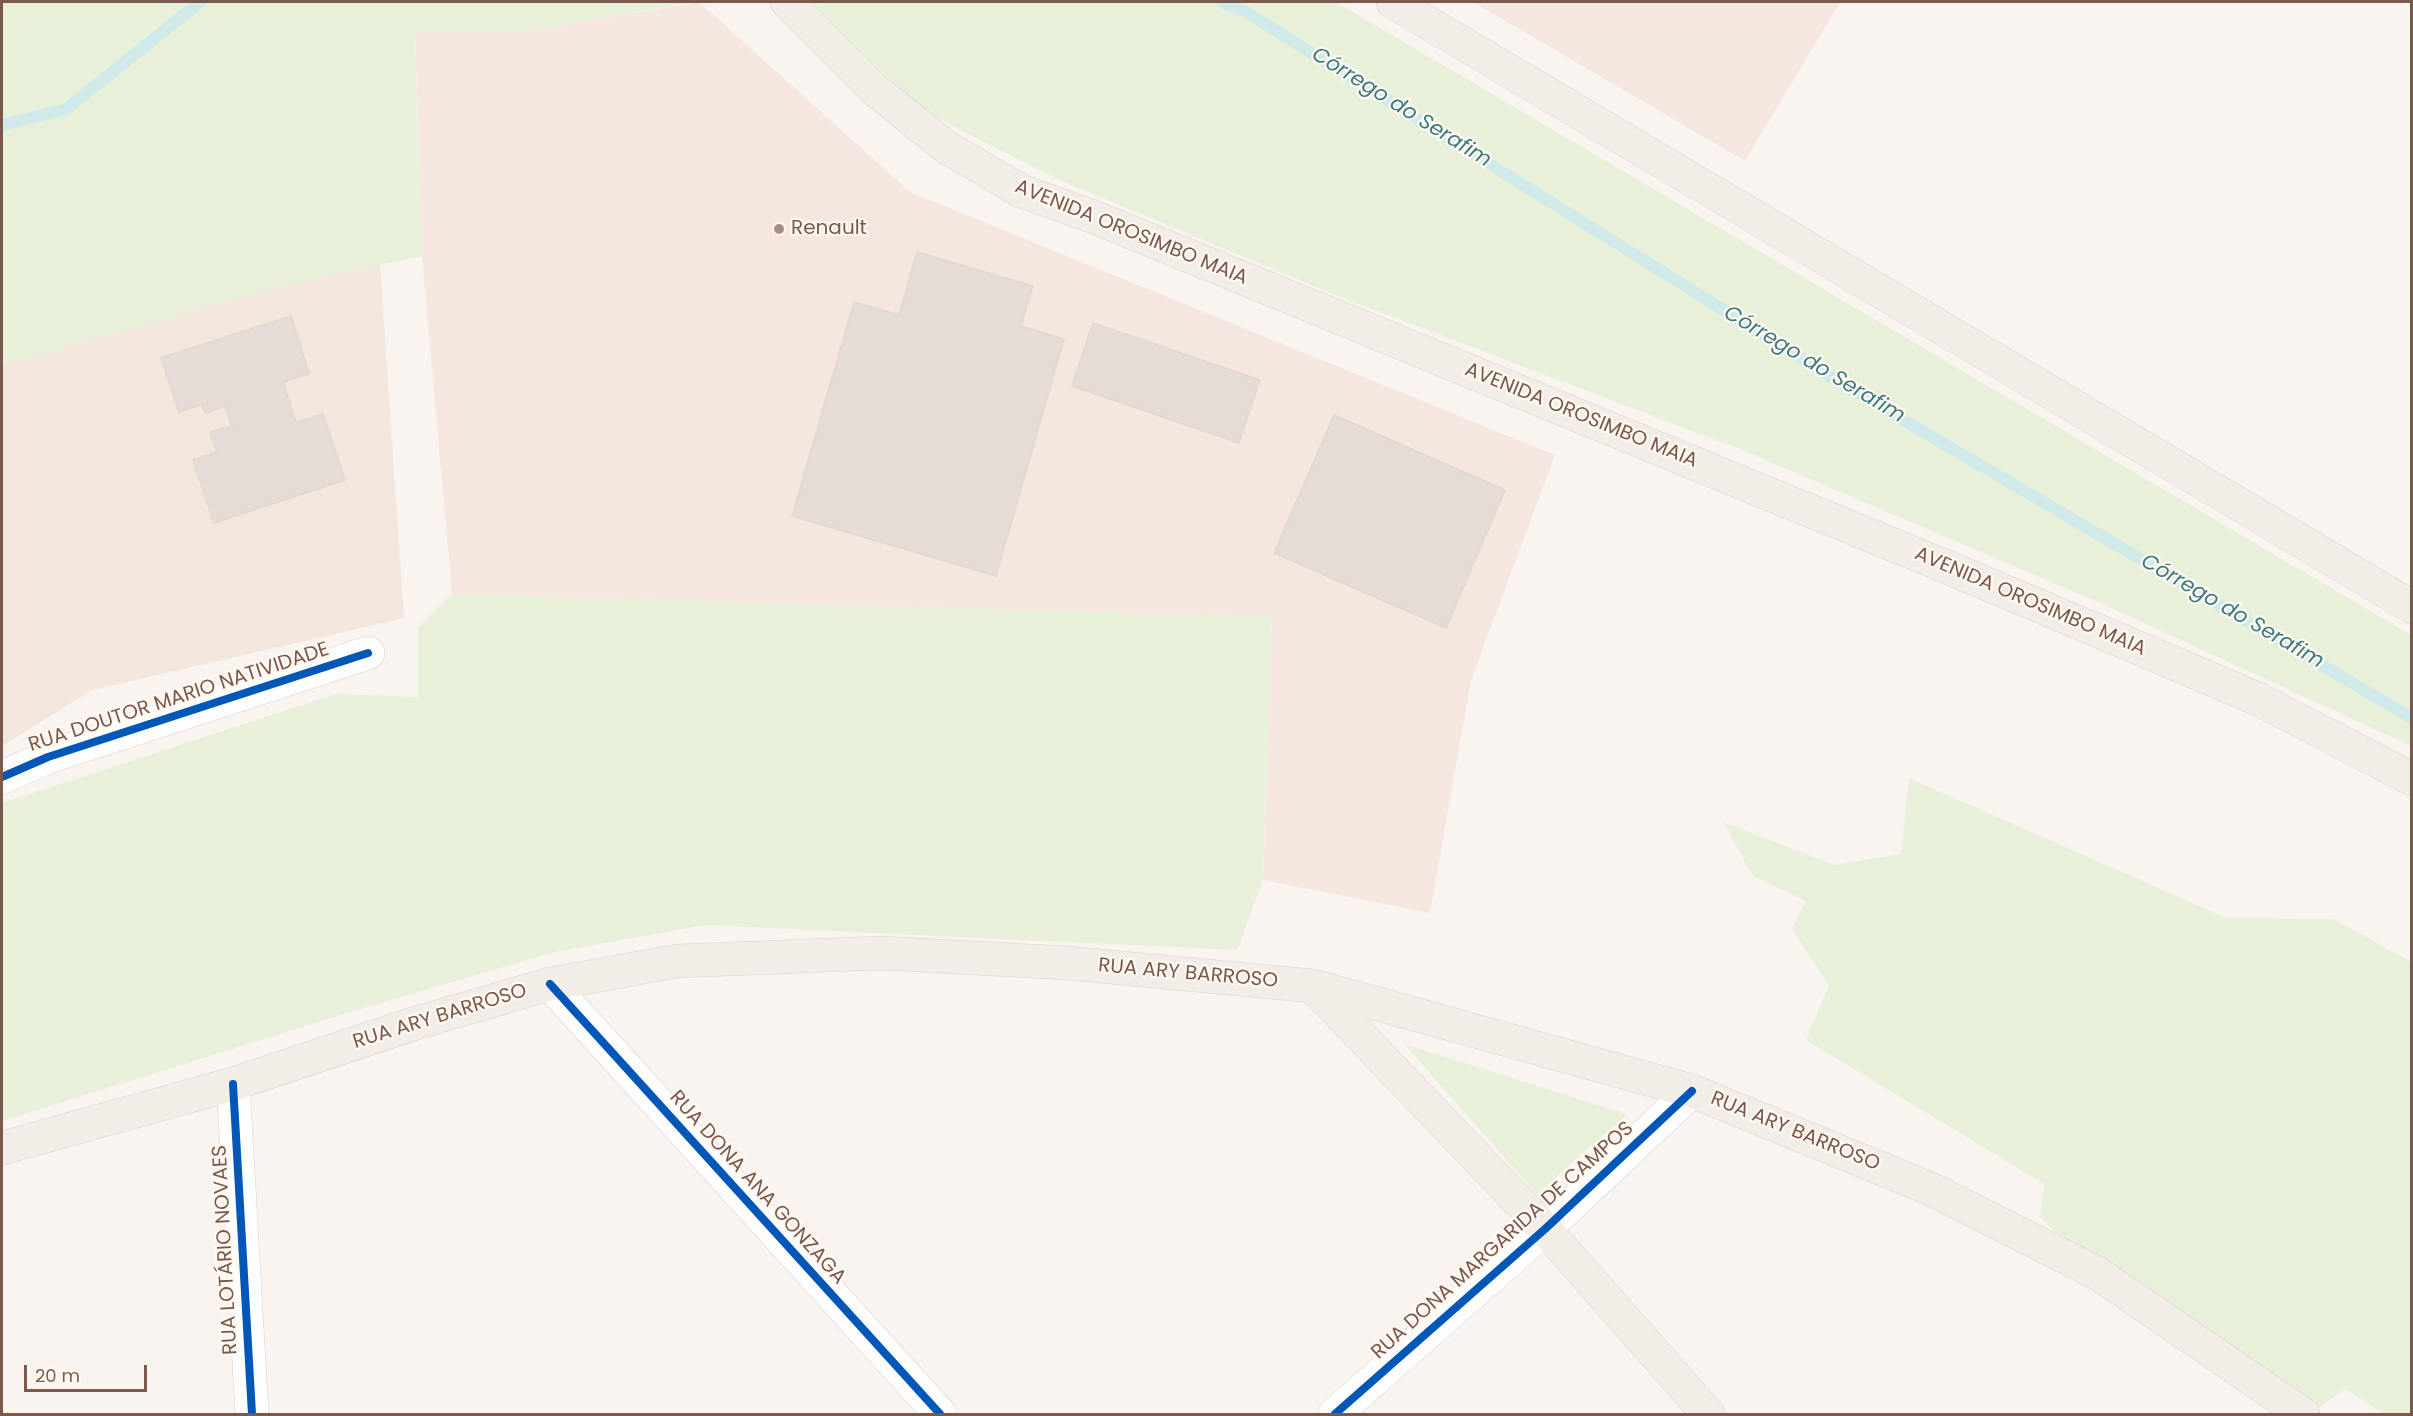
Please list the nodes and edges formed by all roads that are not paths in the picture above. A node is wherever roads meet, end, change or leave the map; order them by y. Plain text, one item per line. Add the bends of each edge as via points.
1 (1394, 2) edge
2 (789, 4) edge
3 (2412, 607) edge
4 (368, 653) dead end
5 (2, 777) edge
6 (2412, 778) edge
7 (550, 984) junction
8 (1313, 986) junction
9 (233, 1084) junction
10 (1692, 1090) junction
11 (2, 1148) edge
12 (1545, 1229) junction
13 (252, 1414) edge
14 (940, 1414) edge
15 (1335, 1414) edge
16 (1708, 1414) edge
17 (2303, 1414) edge

1 - 3 main road
2 - 6 main road, AVENIDA OROSIMBO MAIA via 874,89 946,147 1021,192 1094,217 1912,552 2260,700
4 - 5 street, RUA DOUTOR MARIO NATIVIDADE via 59,754
7 - 8 main road, RUA ARY BARROSO via 678,961 881,953 1068,963
7 - 9 main road, RUA ARY BARROSO via 416,1023
7 - 14 street, RUA DONA ANA GONZAGA
8 - 10 main road, RUA ARY BARROSO
8 - 12 main road
9 - 11 main road, RUA ARY BARROSO
9 - 13 street, RUA LOTÁRIO NOVAES
10 - 12 street, RUA DONA MARGARIDA DE CAMPOS
10 - 17 main road, RUA ARY BARROSO via 1931,1189 2097,1273
12 - 15 street, RUA DONA MARGARIDA DE CAMPOS
12 - 16 main road

